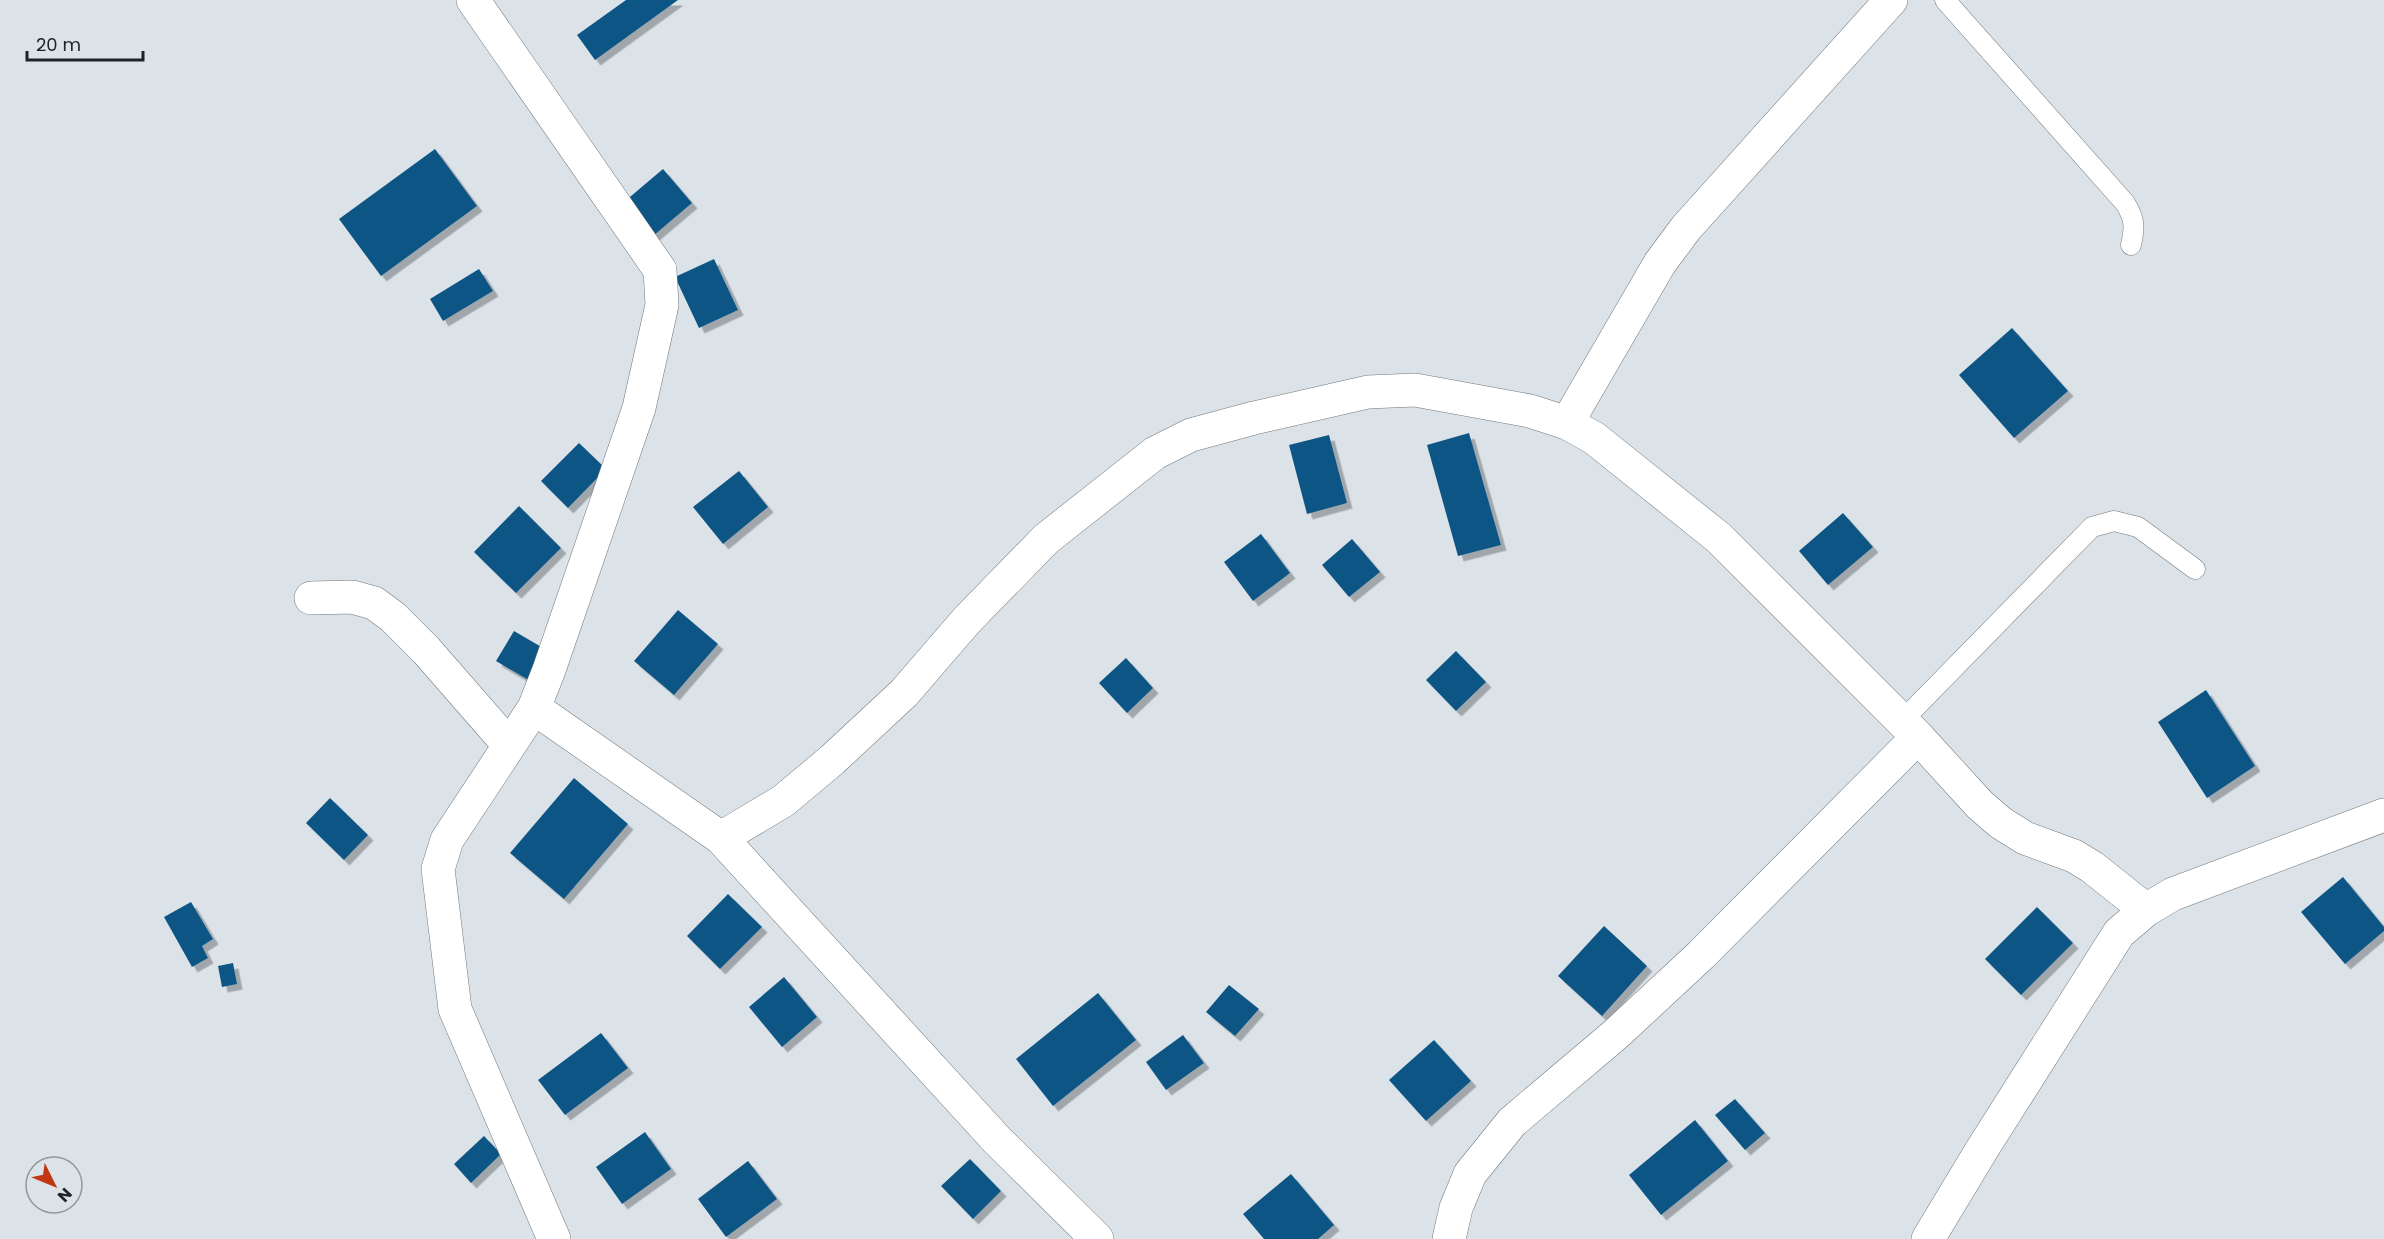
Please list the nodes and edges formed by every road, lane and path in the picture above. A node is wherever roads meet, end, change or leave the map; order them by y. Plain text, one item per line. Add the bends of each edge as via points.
1 (473, 0) edge
2 (1891, 0) edge
3 (1945, 0) edge
4 (2131, 245) dead end
5 (1567, 423) junction
6 (2195, 569) dead end
7 (310, 598) dead end
8 (534, 708) junction
9 (1910, 729) junction
10 (508, 744) junction
11 (2384, 815) edge
12 (722, 838) junction
13 (2146, 910) junction
14 (554, 1239) edge
15 (1097, 1239) edge
16 (1449, 1239) edge
17 (1928, 1239) edge

1 - 8 street via 660,270 662,305 639,408
2 - 5 street via 1686,228 1660,263
3 - 4 lane via 2125,203 2135,228
5 - 9 street via 1594,438 1719,538
5 - 12 street via 1530,411 1415,390 1368,392 1191,435 1155,453 1046,539 967,620 904,693 832,760 783,801
6 - 9 lane via 2138,527 2114,521 2092,527
7 - 10 street via 352,597 374,603 393,617
8 - 10 street
8 - 12 street
9 - 13 street via 2001,823 2025,838 2074,856
9 - 16 street via 1701,955 1512,1122 1470,1174
10 - 14 street via 447,840 438,868 454,1009
11 - 13 street via 2173,894
12 - 15 street via 997,1140
13 - 17 street via 2118,933

